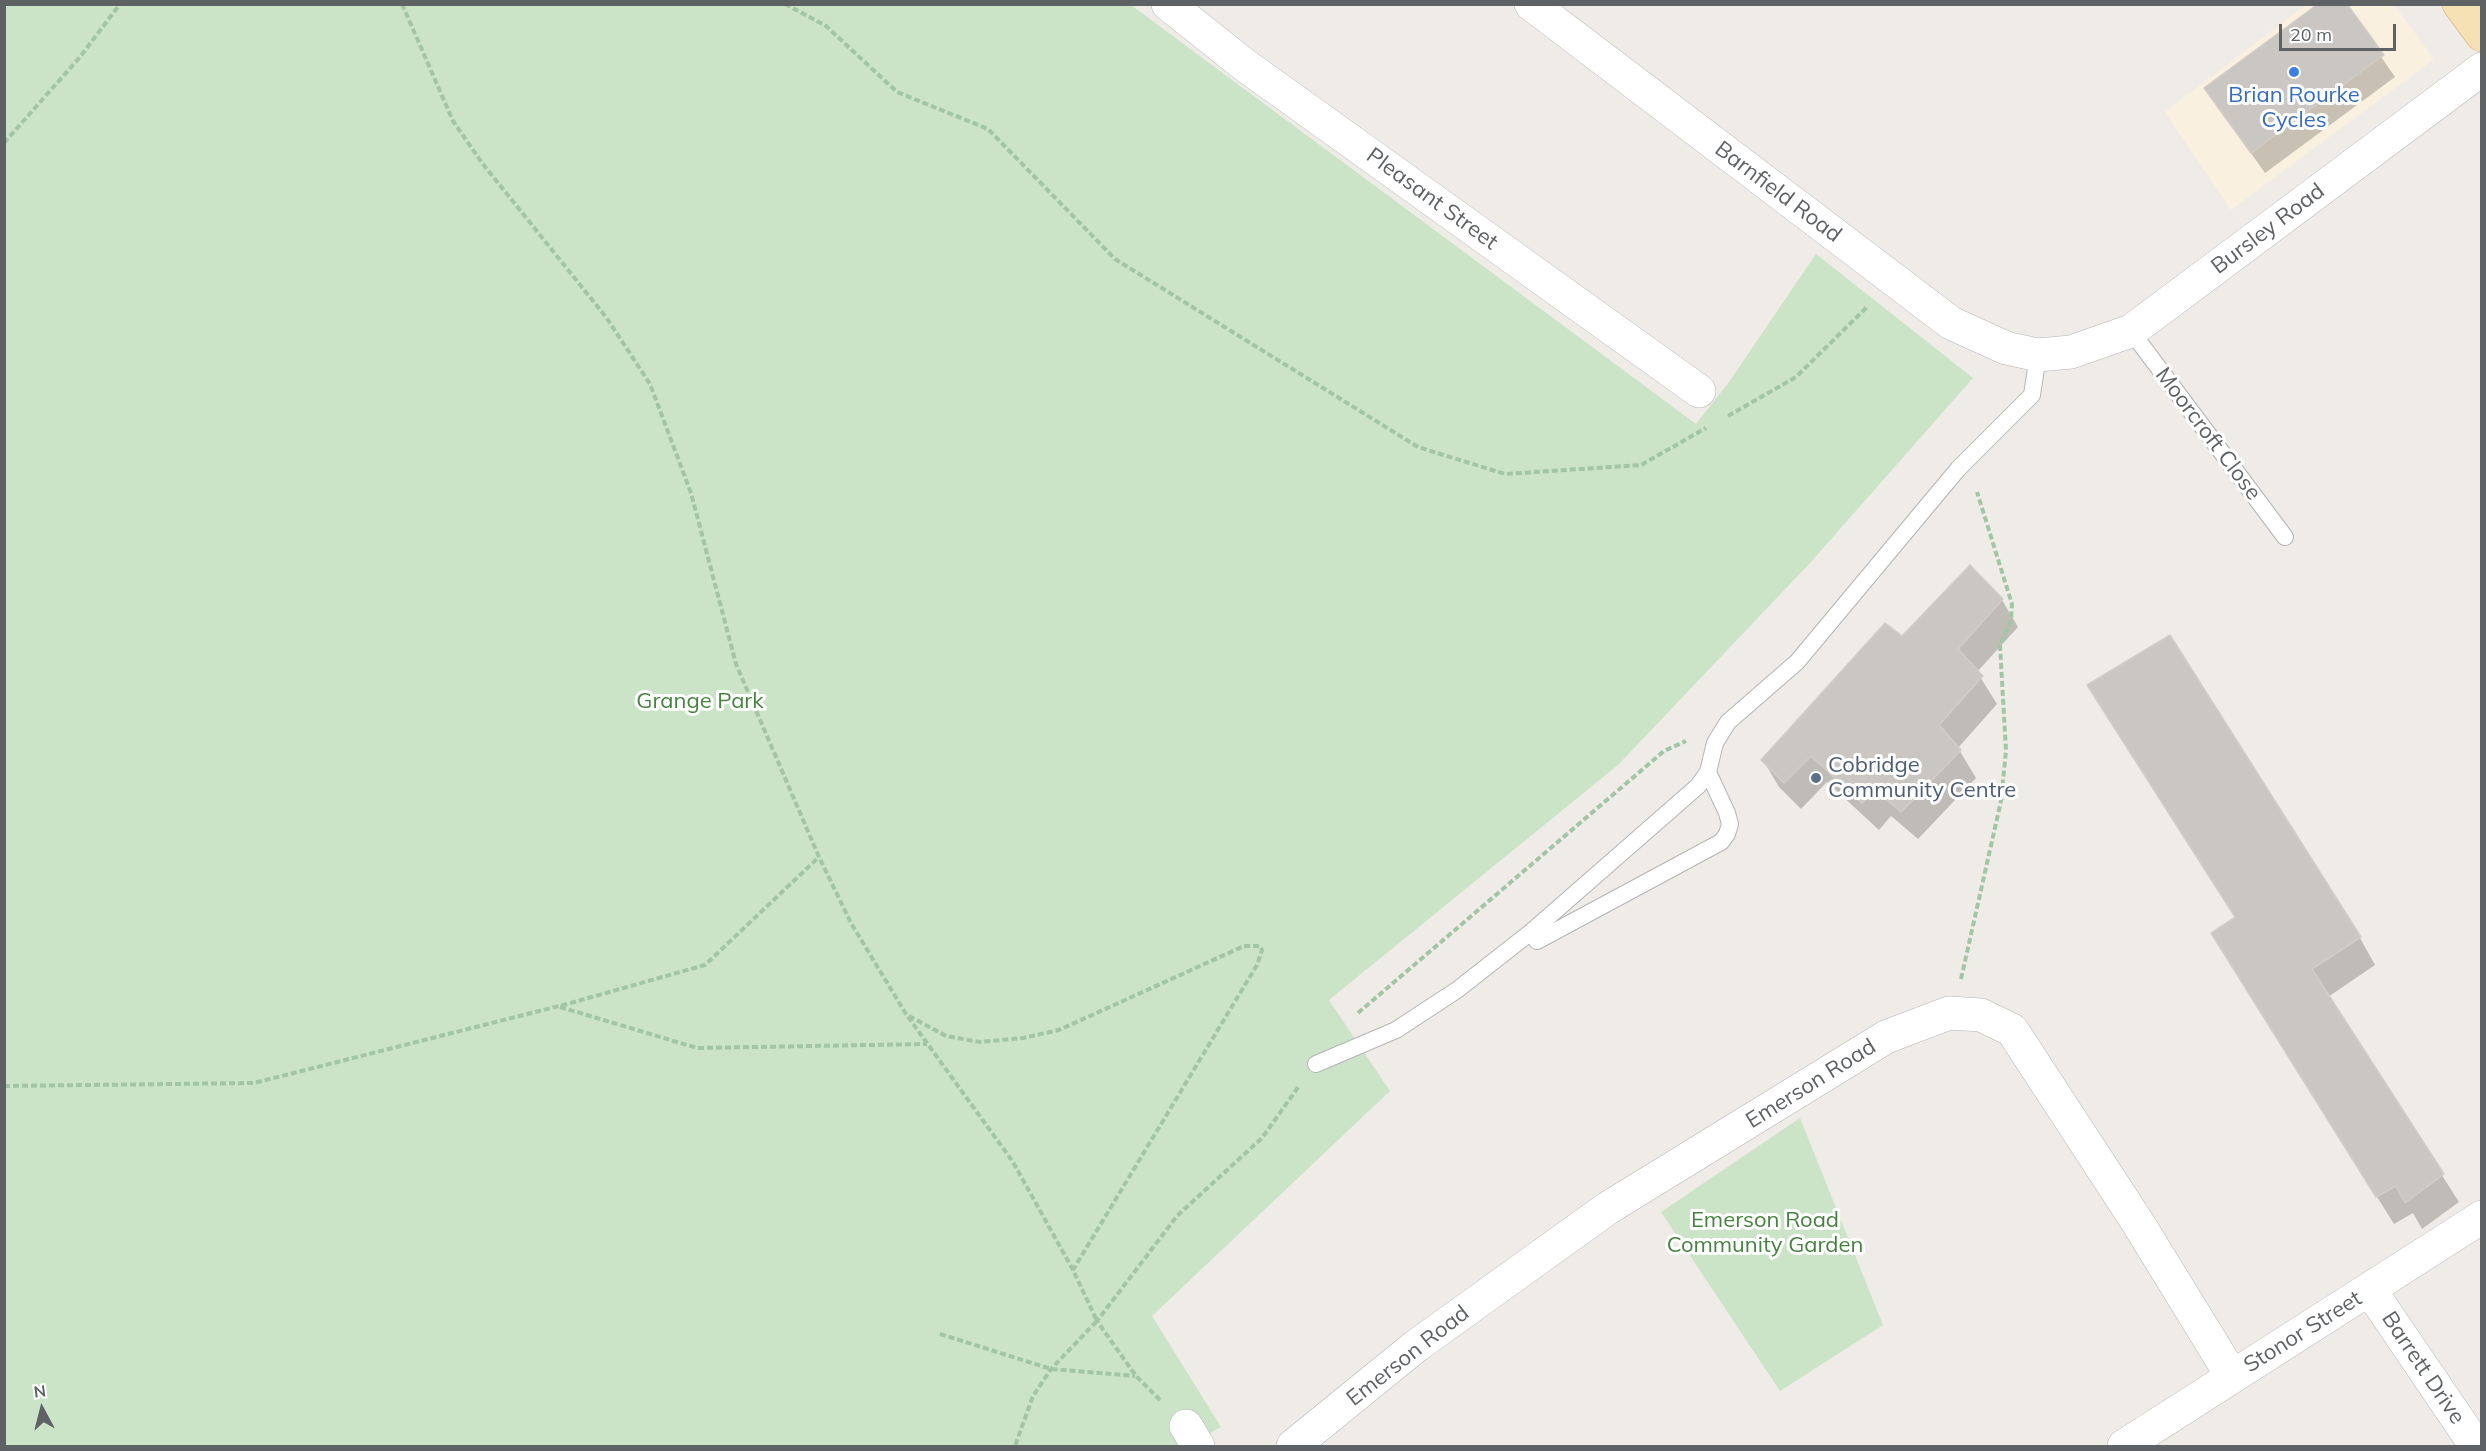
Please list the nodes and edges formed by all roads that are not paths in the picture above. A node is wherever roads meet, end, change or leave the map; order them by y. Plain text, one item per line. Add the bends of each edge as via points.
1 (1168, 4) edge
2 (1531, 4) edge
3 (2459, 4) edge
4 (2481, 35) edge
5 (2481, 69) edge
6 (2131, 331) junction
7 (2038, 355) junction
8 (1699, 391) dead end
9 (2285, 537) dead end
10 (1708, 771) junction
11 (1531, 932) junction
12 (1316, 1064) dead end
13 (2481, 1217) edge
14 (2370, 1290) junction
15 (2232, 1376) junction
16 (1293, 1446) edge
17 (2124, 1446) edge
18 (2476, 1446) edge

1 - 8 street, Pleasant Street via 1246,66
2 - 7 street, Barnfield Road via 1951,323 2006,348
3 - 4 main road
5 - 6 street, Bursley Road
6 - 7 street, Bursley Road via 2071,352
6 - 9 lane, Moorcroft Close
7 - 10 lane via 2032,395 1967,460 1797,662 1728,722 1714,743
10 - 11 lane via 1698,786
10 - 11 lane via 1730,824 1721,842 1537,941
11 - 12 lane via 1457,990 1396,1030
13 - 14 street, Stonor Street
14 - 15 street, Stonor Street
14 - 18 street, Barrett Drive
15 - 16 street, Emerson Road via 2012,1030 1981,1015 1949,1013 1886,1038 1608,1208 1416,1346
15 - 17 street, Stonor Street

